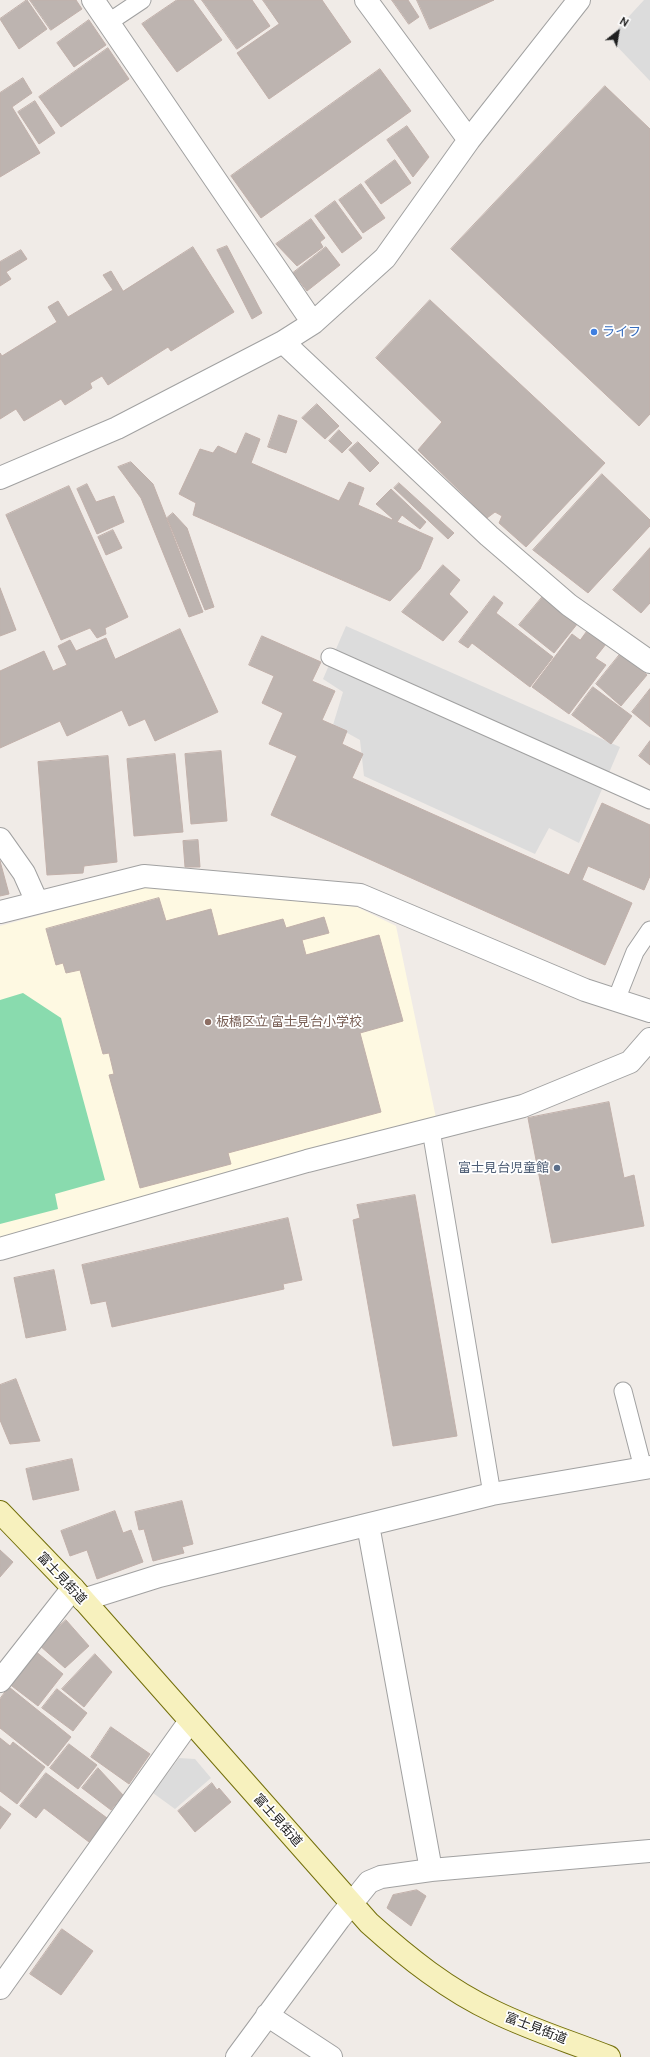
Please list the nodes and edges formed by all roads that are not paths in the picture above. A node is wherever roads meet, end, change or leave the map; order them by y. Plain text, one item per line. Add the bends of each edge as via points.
1 (93, 0) edge
2 (142, 0) edge
3 (366, 0) edge
4 (579, 0) edge
5 (109, 22) junction
6 (469, 140) junction
7 (314, 323) junction
8 (283, 342) junction
9 (0, 478) edge
10 (330, 657) dead end
11 (650, 662) edge
12 (650, 800) edge
13 (0, 839) edge
14 (37, 902) junction
15 (0, 912) edge
16 (650, 930) edge
17 (616, 1000) junction
18 (650, 1011) edge
19 (650, 1039) edge
20 (431, 1130) junction
21 (0, 1248) edge
22 (623, 1391) dead end
23 (646, 1467) edge
24 (492, 1494) junction
25 (0, 1512) edge
26 (368, 1525) junction
27 (78, 1594) junction
28 (0, 1681) edge
29 (190, 1721) junction
30 (650, 1851) edge
31 (431, 1870) junction
32 (352, 1902) junction
33 (1, 1984) edge
34 (267, 2015) junction
35 (238, 2057) edge
36 (331, 2057) edge
37 (609, 2057) edge

1 - 5 street
2 - 5 lane
3 - 6 street
4 - 6 street
5 - 7 street
6 - 7 street via 385,258
7 - 8 street
8 - 9 street via 117,428
8 - 11 street via 489,536 569,605
10 - 12 lane
13 - 14 street via 24,873
14 - 15 street
14 - 17 street via 144,876 360,895 585,990
16 - 17 lane via 635,952
17 - 18 street
19 - 20 street via 630,1062 523,1106
20 - 21 street
20 - 24 lane
22 - 23 lane
23 - 24 street
24 - 26 street
25 - 27 street, 富士見街道
26 - 27 street
26 - 31 street
27 - 28 street
27 - 29 street, 富士見街道
29 - 32 street, 富士見街道
29 - 33 street
30 - 31 street
31 - 32 street via 381,1877 369,1882
32 - 34 street
32 - 37 street, 富士見街道 via 369,1923 404,1954 432,1976 463,1995 496,2013
34 - 35 street
34 - 36 street

